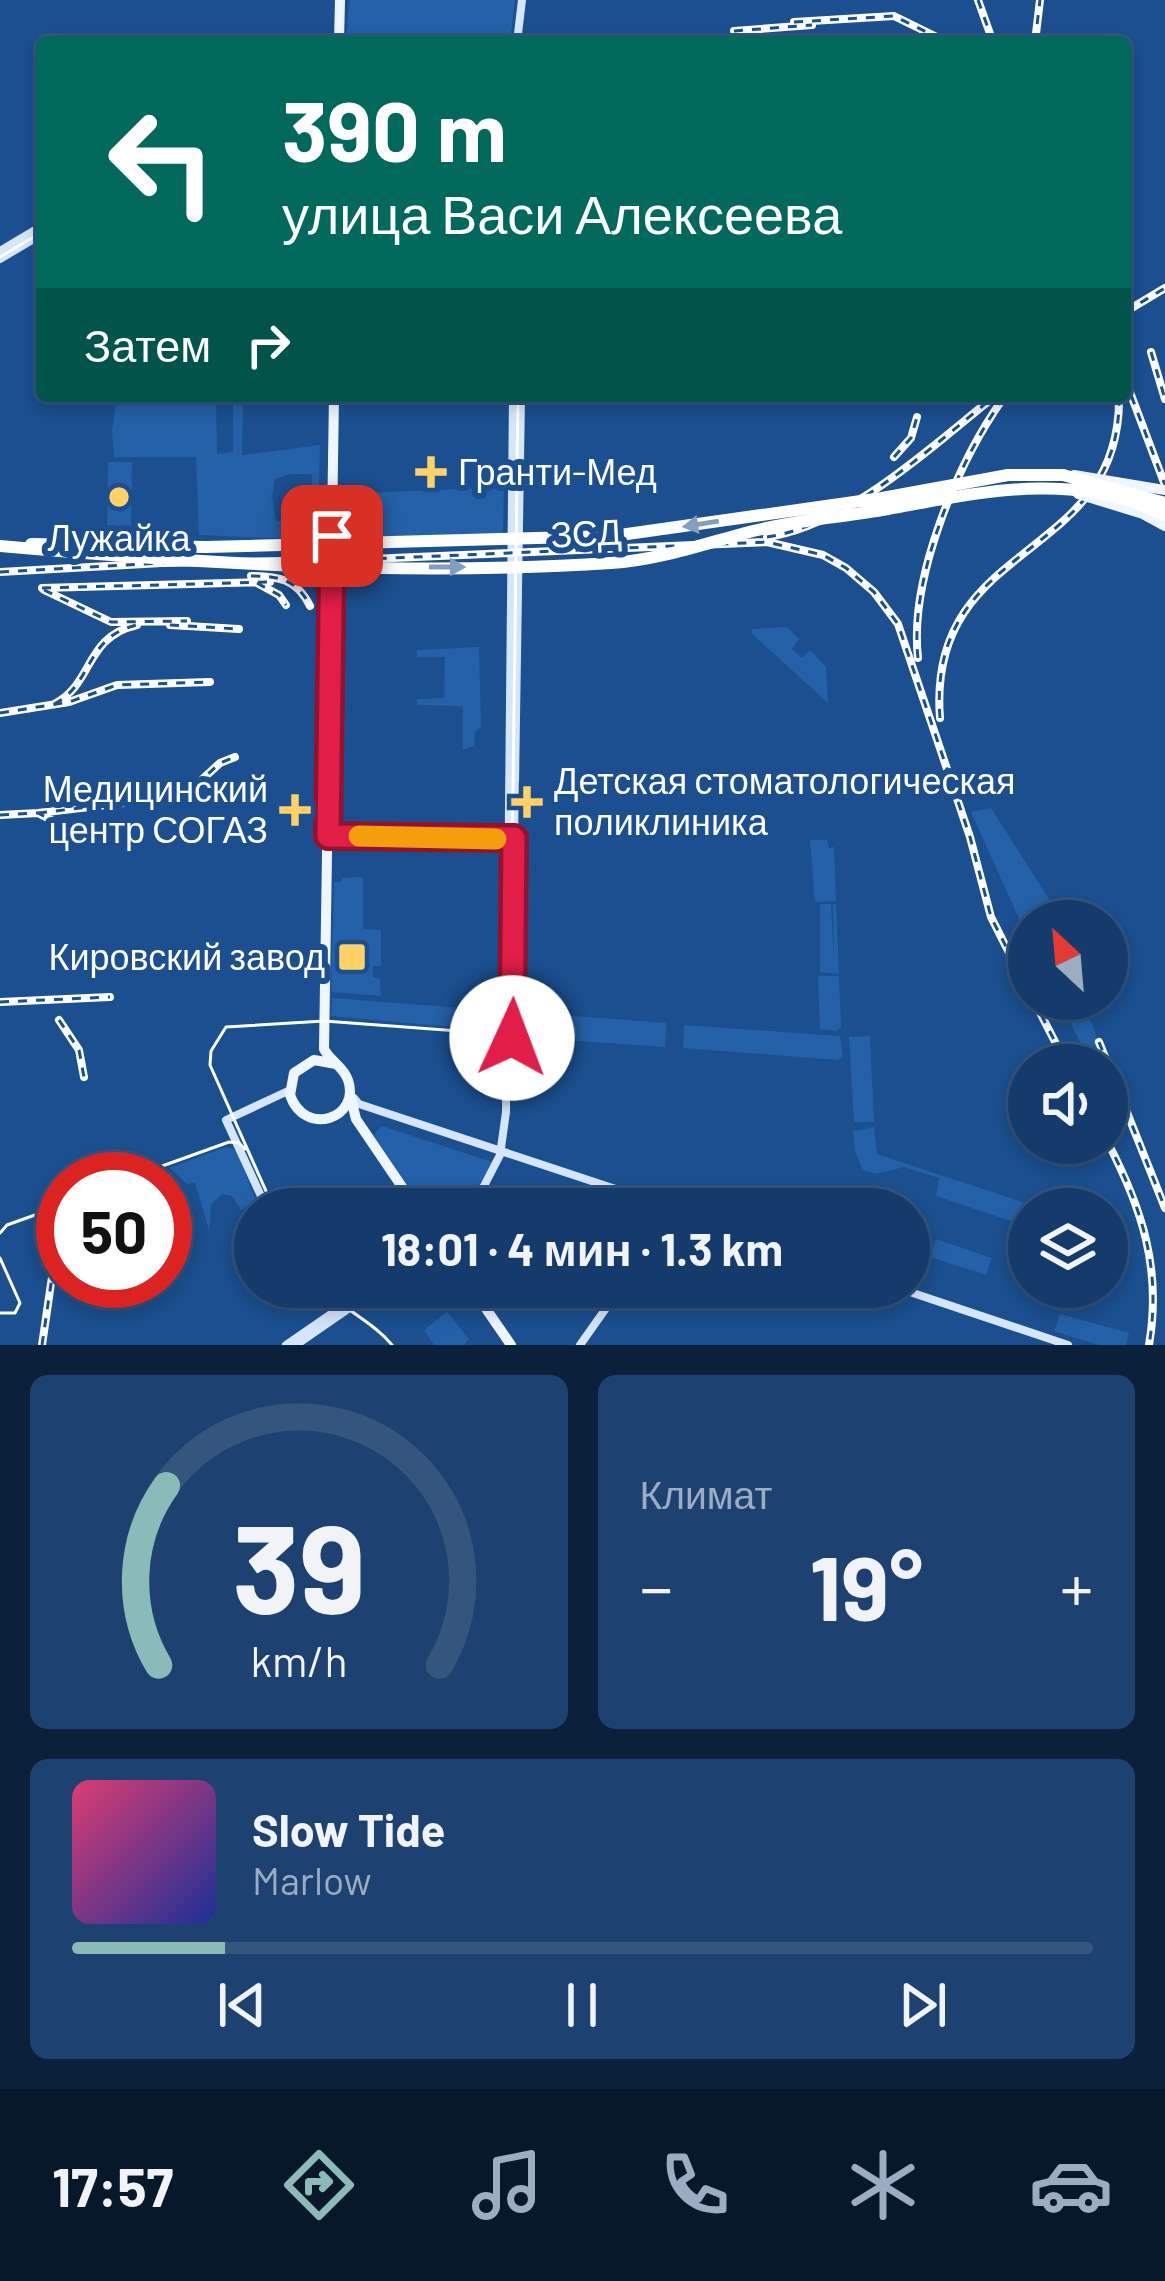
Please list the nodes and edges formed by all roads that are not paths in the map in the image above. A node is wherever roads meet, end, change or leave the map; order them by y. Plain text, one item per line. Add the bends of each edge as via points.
1 (337, 0) edge
2 (524, 0) edge
3 (336, 36) edge
4 (520, 36) edge
5 (36, 234) edge
6 (0, 255) edge
7 (331, 402) edge
8 (517, 402) edge
9 (1064, 475) junction
10 (1085, 475) junction
11 (1165, 478) edge
12 (1052, 486) junction
13 (1165, 490) edge
14 (1165, 503) edge
15 (1165, 515) edge
16 (1165, 526) edge
17 (0, 544) edge
18 (325, 836) junction
19 (511, 842) junction
20 (310, 1061) junction
21 (336, 1064) junction
22 (289, 1090) junction
23 (350, 1092) junction
24 (353, 1111) junction
25 (332, 1118) junction
26 (502, 1154) junction
27 (257, 1188) edge
28 (399, 1188) edge
29 (401, 1188) edge
30 (485, 1188) edge
31 (602, 1188) edge
32 (930, 1294) edge
33 (930, 1299) edge
34 (337, 1308) edge
35 (345, 1308) edge
36 (481, 1308) edge
37 (609, 1308) edge
38 (286, 1345) edge
39 (296, 1345) edge
40 (507, 1345) edge
41 (583, 1345) edge
42 (1068, 1345) edge
43 (1081, 1345) edge

1 - 3 main road
2 - 4 main road
5 - 6 main road
7 - 18 main road
8 - 19 main road
9 - 10 main road, bridge
9 - 14 highway, ЗСД, bridge
9 -> 17 highway, ЗСД, bridge via 974,479 613,536
10 - 11 main road, bridge
10 - 13 main road, bridge
12 - 15 highway, ЗСД, bridge
12 - 16 main road, bridge
17 -> 12 highway, ЗСД, bridge via 327,567 613,563 786,523
18 - 19 main road
18 - 20 main road via 318,1050
18 - 21 main road via 324,1049
19 - 26 main road via 513,1010
20 - 21 main road
20 - 22 main road via 294,1072
21 - 23 main road
22 - 25 main road via 303,1115
22 - 27 main road via 226,1120
23 - 24 main road
23 - 25 main road
23 - 26 main road via 359,1104
24 - 25 main road
24 - 26 main road
24 - 29 main road
25 - 28 main road via 348,1119
26 - 30 main road
26 - 31 main road
32 - 43 main road
33 - 42 main road
34 - 38 main road
35 - 39 main road
36 - 40 main road
37 - 41 main road

